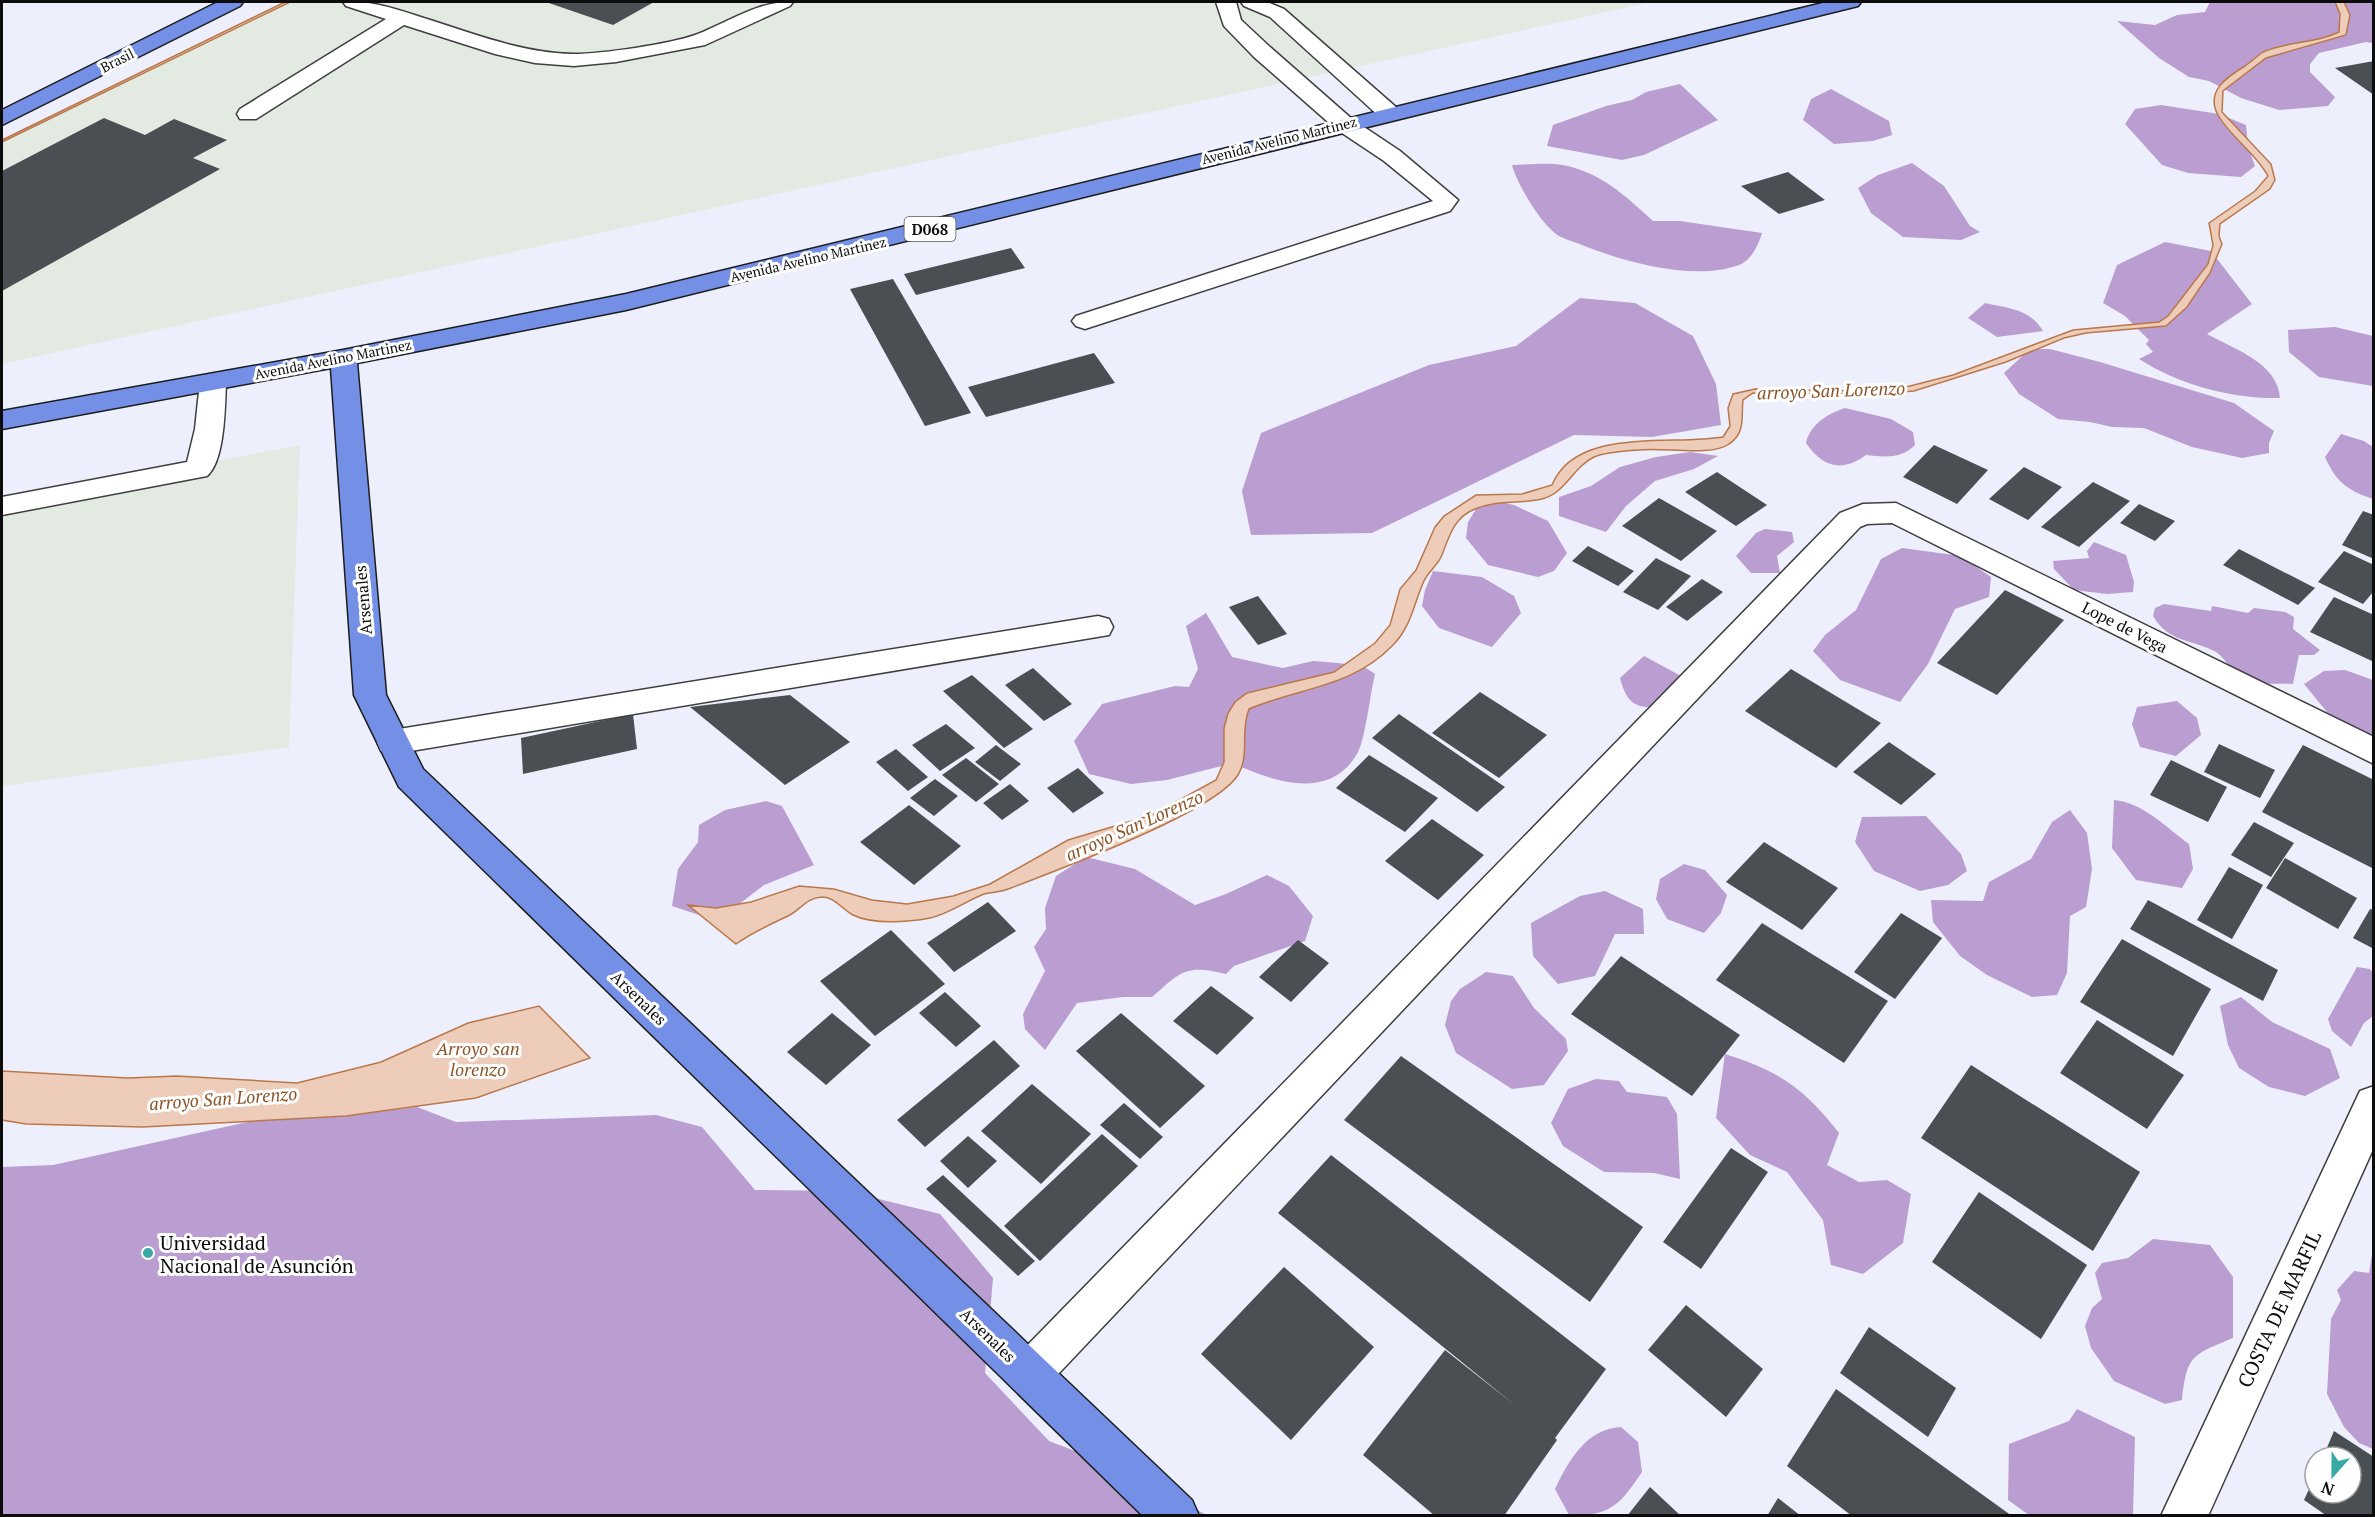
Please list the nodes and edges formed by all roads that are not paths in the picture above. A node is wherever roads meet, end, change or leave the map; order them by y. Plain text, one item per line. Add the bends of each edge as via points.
1 (233, 2) edge
2 (353, 2) edge
3 (783, 2) edge
4 (1226, 2) edge
5 (1251, 2) edge
6 (1851, 2) edge
7 (402, 18) junction
8 (1389, 113) junction
9 (248, 114) dead end
10 (2, 118) edge
11 (1344, 124) junction
12 (1085, 321) dead end
13 (343, 358) junction
14 (213, 382) junction
15 (2, 420) edge
16 (2, 506) edge
17 (1098, 627) dead end
18 (393, 742) junction
19 (2373, 752) edge
20 (2373, 1103) edge
21 (1029, 1374) junction
22 (1176, 1515) edge
23 (2184, 1515) edge

1 - 10 main road, Brasil
2 - 7 street
3 - 7 street via 698,41 574,60 515,53
4 - 11 street via 1231,22
5 - 8 street via 1276,13
6 - 8 main road, Avenida Avelino Martinez / D068
7 - 9 street
8 - 11 main road, Avenida Avelino Martinez / D068
11 - 12 street via 1392,156 1446,200 1442,206
11 - 13 main road, Avenida Avelino Martinez / D068 via 660,294
13 - 14 main road, Avenida Avelino Martinez / D068
13 - 18 main road, Arsenales via 370,695
14 - 15 main road, Avenida Avelino Martinez / D068
14 - 16 street via 209,429 197,469
17 - 18 street
18 - 21 main road, Arsenales via 411,778
19 - 21 street, Lope de Vega via 1896,513 1856,517
20 - 23 street, COSTA DE MARFIL
21 - 22 main road, Arsenales

